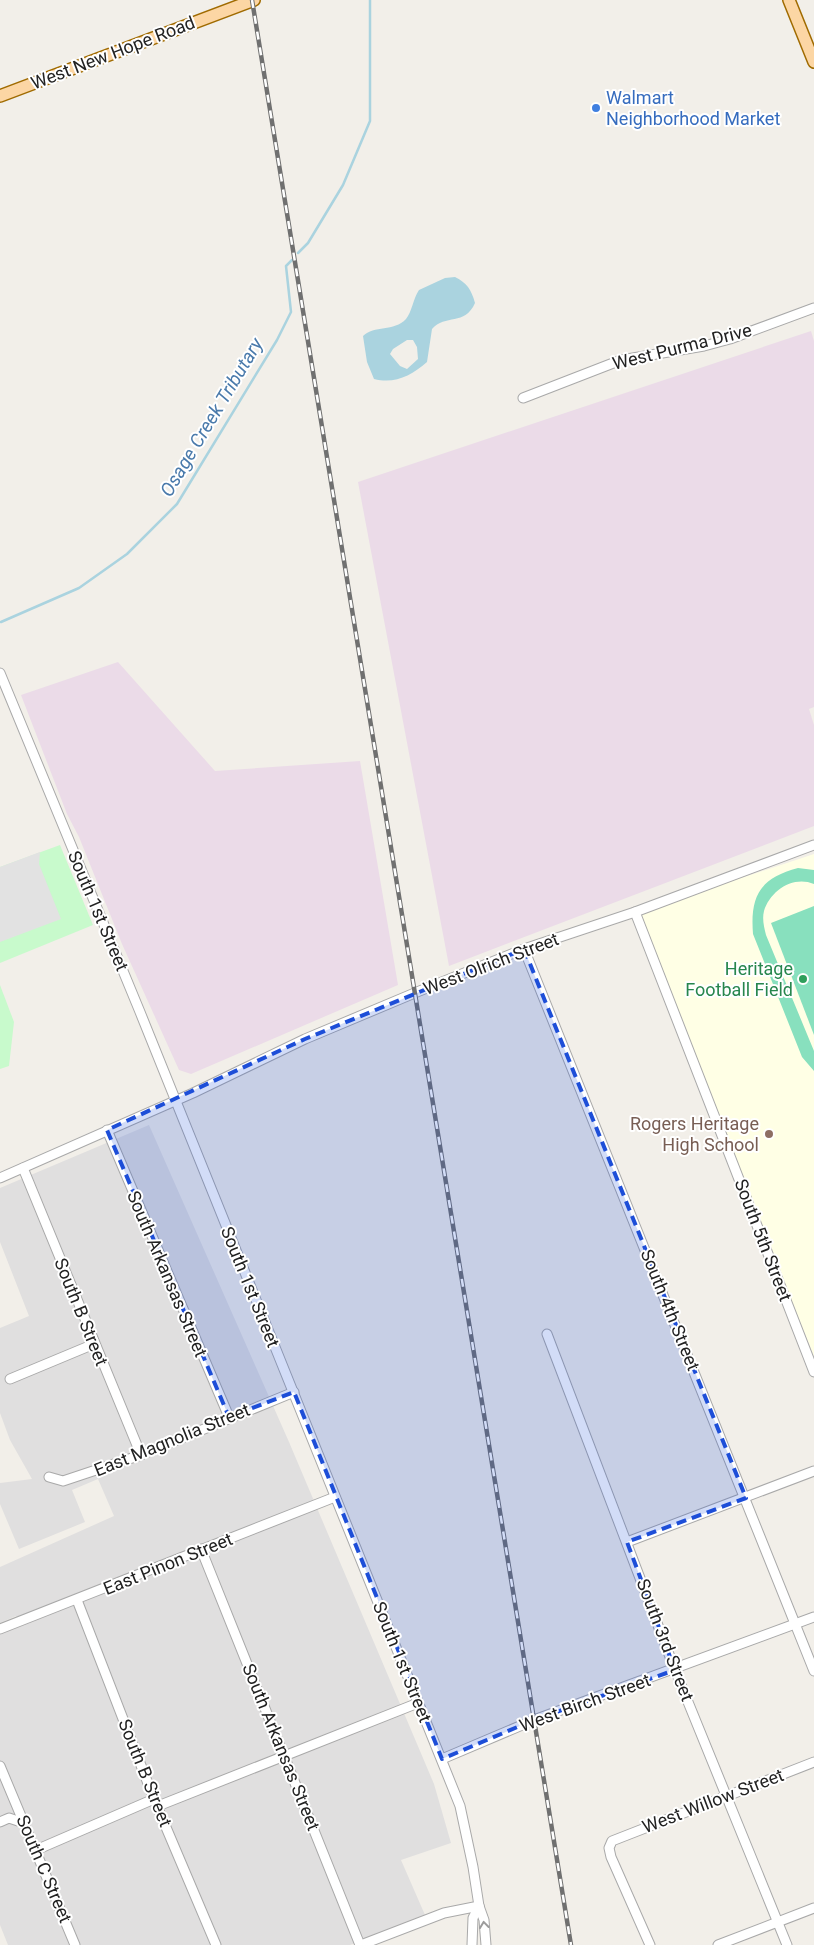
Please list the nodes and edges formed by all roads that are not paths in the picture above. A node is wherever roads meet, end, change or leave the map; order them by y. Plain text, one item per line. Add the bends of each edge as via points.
1 (254, 0) edge
2 (789, 0) edge
3 (814, 62) edge
4 (0, 96) edge
5 (814, 308) edge
6 (522, 398) dead end
7 (0, 673) edge
8 (814, 845) edge
9 (634, 912) junction
10 (524, 949) junction
11 (175, 1100) junction
12 (107, 1130) junction
13 (23, 1168) junction
14 (0, 1178) edge
15 (547, 1334) dead end
16 (94, 1344) junction
17 (814, 1372) edge
18 (10, 1379) dead end
19 (294, 1392) junction
20 (229, 1417) junction
21 (141, 1455) junction
22 (814, 1471) edge
23 (49, 1477) dead end
24 (335, 1497) junction
25 (746, 1498) junction
26 (627, 1542) junction
27 (201, 1550) junction
28 (77, 1600) junction
29 (814, 1617) edge
30 (796, 1624) junction
31 (0, 1629) edge
32 (675, 1670) junction
33 (814, 1671) edge
34 (418, 1703) junction
35 (284, 1755) junction
36 (442, 1759) junction
37 (814, 1762) edge
38 (0, 1766) edge
39 (728, 1795) junction
40 (156, 1802) junction
41 (0, 1822) edge
42 (24, 1823) junction
43 (36, 1850) junction
44 (479, 1906) junction
45 (814, 1908) edge
46 (777, 1923) junction
47 (76, 1945) edge
48 (216, 1945) edge
49 (361, 1945) edge
50 (472, 1945) edge
51 (486, 1945) edge
52 (650, 1945) edge
53 (718, 1945) edge
54 (787, 1945) edge

1 - 4 main road, West New Hope Road
2 - 3 main road
5 - 6 street, West Purma Drive via 721,341 621,360
7 - 11 street, South 1st Street
8 - 9 street, West Olrich Street
9 - 10 street, West Olrich Street
9 - 17 street, South 5th Street
10 - 11 street, West Olrich Street via 305,1040
10 - 25 street, South 4th Street
11 - 12 street, West Olrich Street
11 - 19 street, South 1st Street
12 - 13 street, West Olrich Street
12 - 20 street, South Arkansas Street
13 - 14 street, West Olrich Street
13 - 16 street, South B Street
15 - 26 street, South 3rd Street
16 - 18 street
16 - 21 street, South B Street
19 - 20 street, East Magnolia Street
19 - 24 street, South 1st Street
20 - 21 street, East Magnolia Street
21 - 23 street, East Magnolia Street via 64,1481
22 - 25 street
24 - 27 street, East Pinon Street
24 - 34 street, South 1st Street
25 - 26 street
25 - 30 street, South 4th Street
26 - 32 street, South 3rd Street
27 - 28 street, East Pinon Street
27 - 35 street, South Arkansas Street
28 - 31 street, East Pinon Street
28 - 40 street, South B Street
29 - 30 street, West Birch Street
30 - 32 street, West Birch Street
30 - 33 street, South 4th Street
32 - 36 street, West Birch Street via 534,1720
32 - 39 street, South 3rd Street
34 - 35 street
34 - 36 street, South 1st Street
35 - 40 street
35 - 49 street, South Arkansas Street
36 - 44 street, South 1st Street via 460,1806
37 - 39 street, West Willow Street
38 - 42 street, South C Street
39 - 46 street, South 3rd Street
39 - 52 street, West Willow Street via 612,1841 609,1848 611,1857
40 - 43 street
40 - 48 street, South B Street
41 - 42 street via 9,1818
42 - 43 street, South C Street
43 - 47 street, South C Street
44 - 49 street via 444,1913
44 - 50 street, South 1st Street via 473,1918
51 -> 44 street, South 1st Street
45 - 46 street
46 - 53 street
46 - 54 street, South 3rd Street

